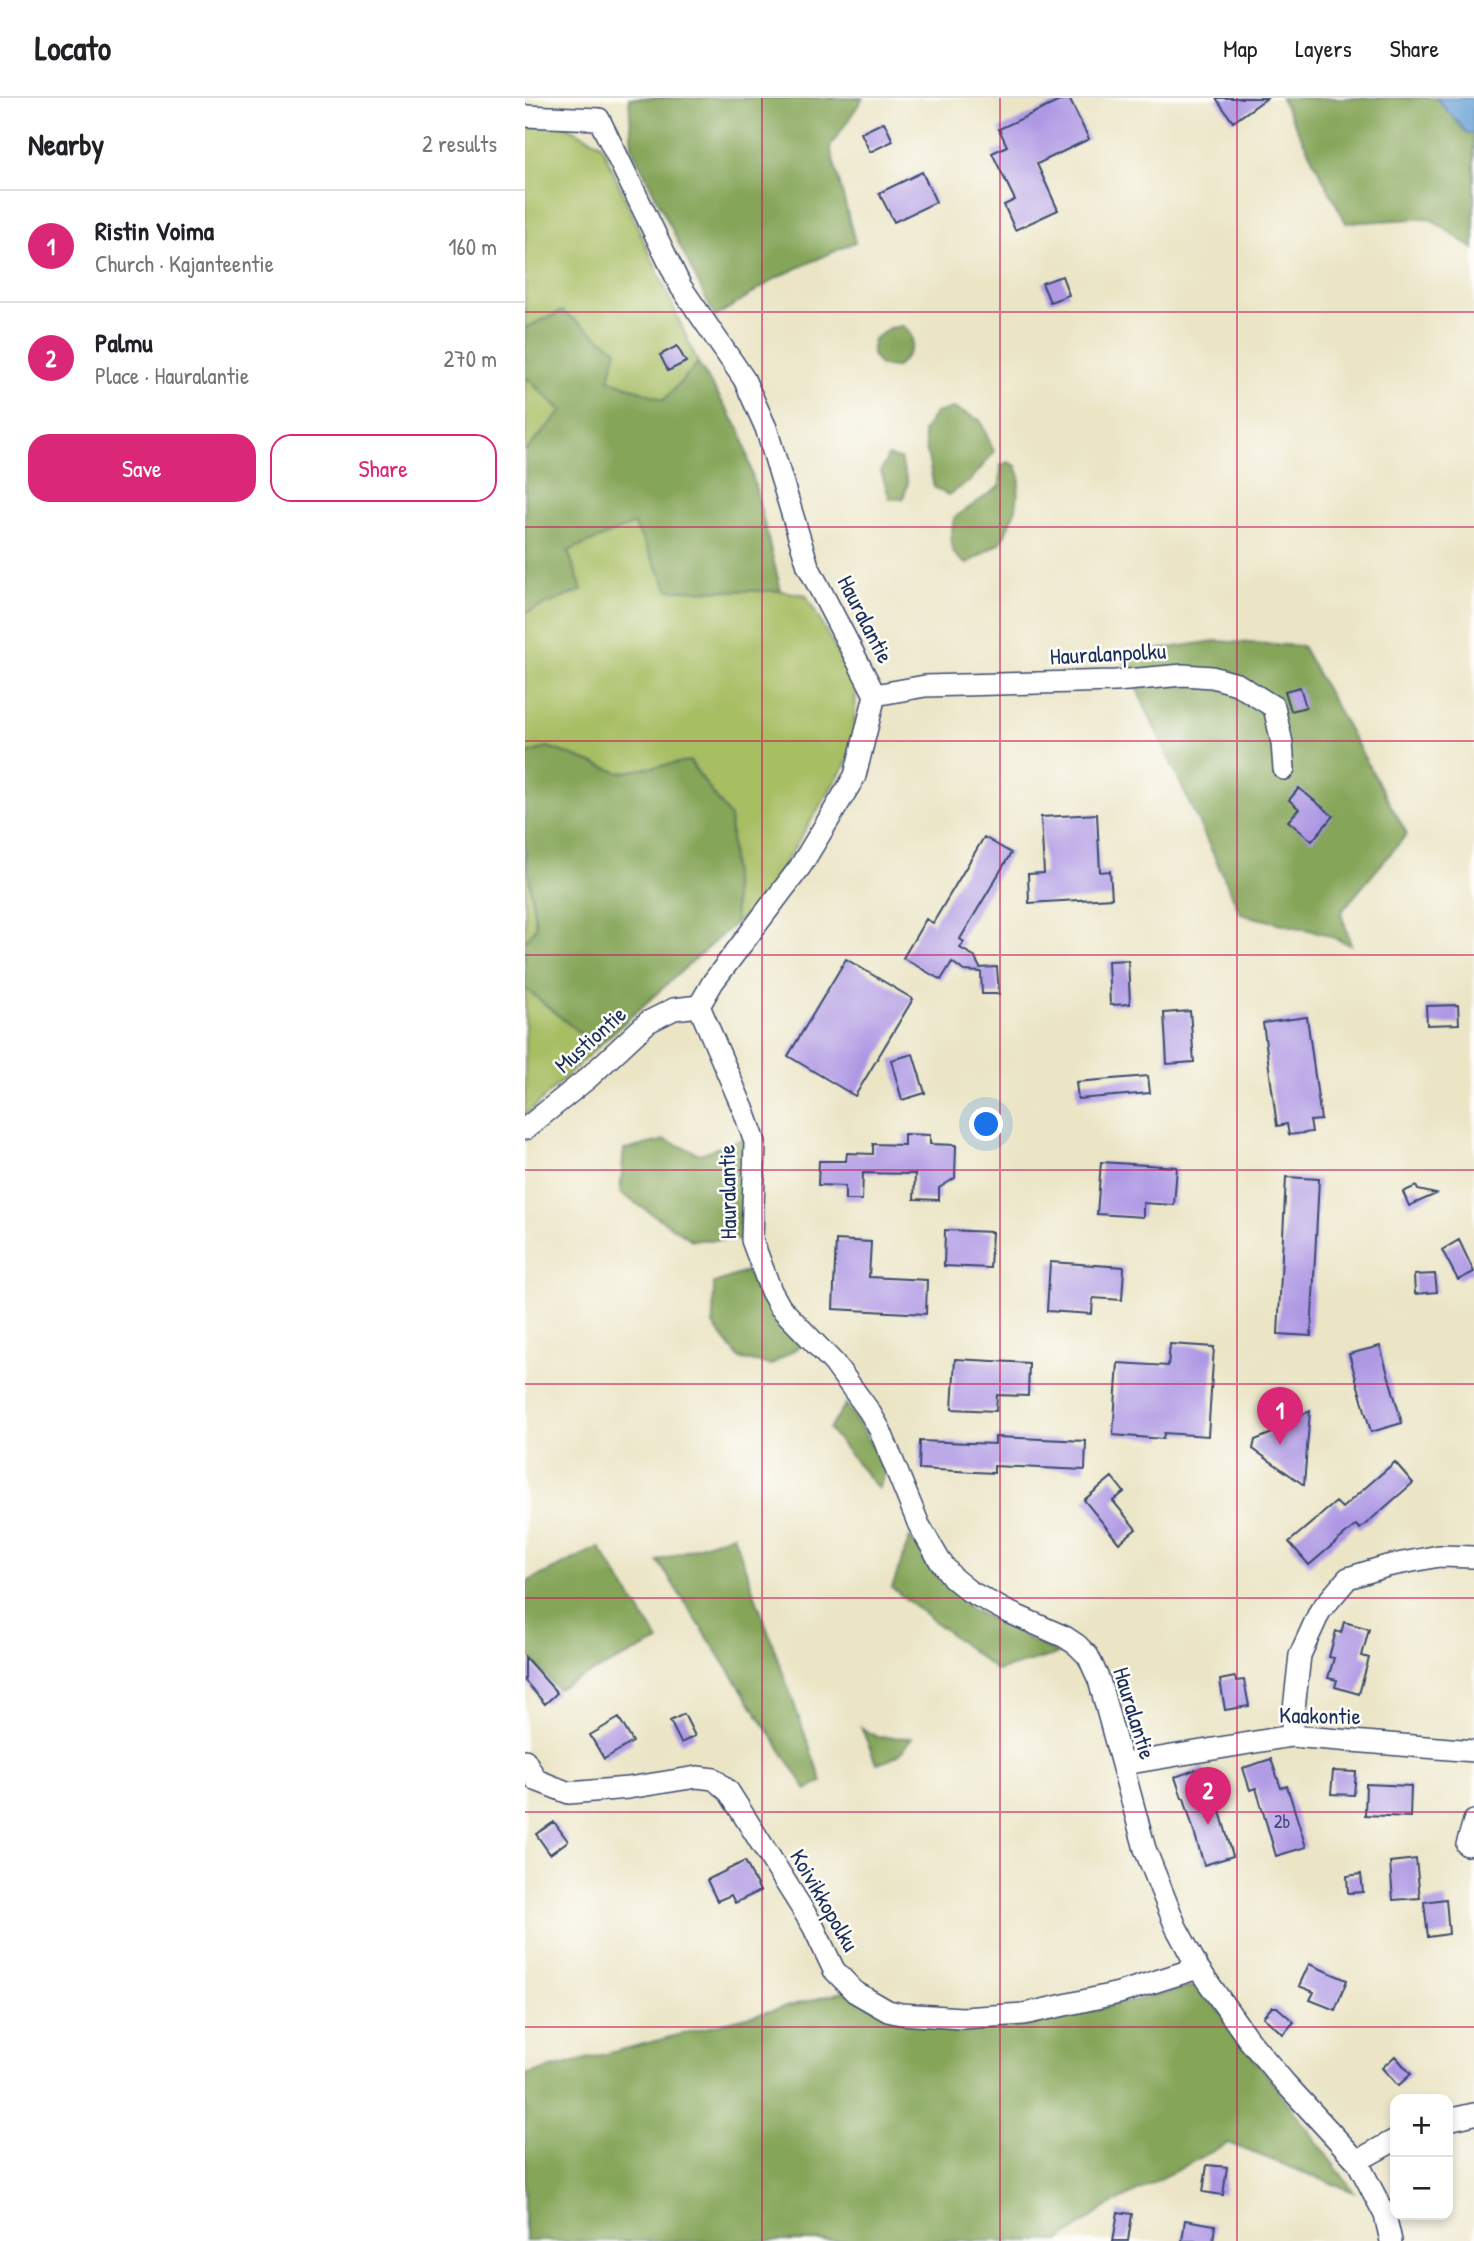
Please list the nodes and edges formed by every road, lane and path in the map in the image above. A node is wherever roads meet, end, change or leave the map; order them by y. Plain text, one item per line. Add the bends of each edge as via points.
1 (525, 116) edge
2 (875, 695) junction
3 (1284, 769) dead end
4 (699, 1006) junction
5 (525, 1129) edge
6 (1474, 1557) edge
7 (1291, 1736) junction
8 (1474, 1751) edge
9 (525, 1760) edge
10 (1124, 1764) junction
11 (1474, 1821) edge
12 (1467, 1845) dead end
13 (1198, 1968) junction
14 (1474, 2114) edge
15 (1453, 2119) edge
16 (1390, 2143) edge
17 (1357, 2161) junction
18 (1391, 2241) edge

1 - 2 street, Hauralantie via 599,119 681,287 744,379 766,428 809,566
2 - 3 street, Hauralanpolku via 925,686 1212,677 1237,684 1274,706
2 - 4 street, Hauralantie via 855,776 800,867
4 - 5 street, Mustiontie via 674,1009 648,1022
4 - 10 street, Hauralantie via 755,1142 752,1240 771,1292 869,1411 919,1525 953,1578 1006,1611 1065,1637 1088,1656
6 - 7 street via 1439,1556 1348,1578 1320,1611 1300,1655
7 - 8 street, Kaakontie
7 - 10 street, Kaakontie
9 - 13 street, Koivikkopolku via 536,1780 569,1793 697,1777 714,1779 729,1792 813,1926 834,1970 855,1992 888,2011 963,2018 1024,2014 1119,1993
10 - 13 street, Hauralantie via 1146,1849 1176,1927
11 - 12 street
13 - 17 street, Hauralantie via 1248,2039
14 - 15 street
16 - 17 street
17 - 18 street, Hauralantie via 1385,2215

